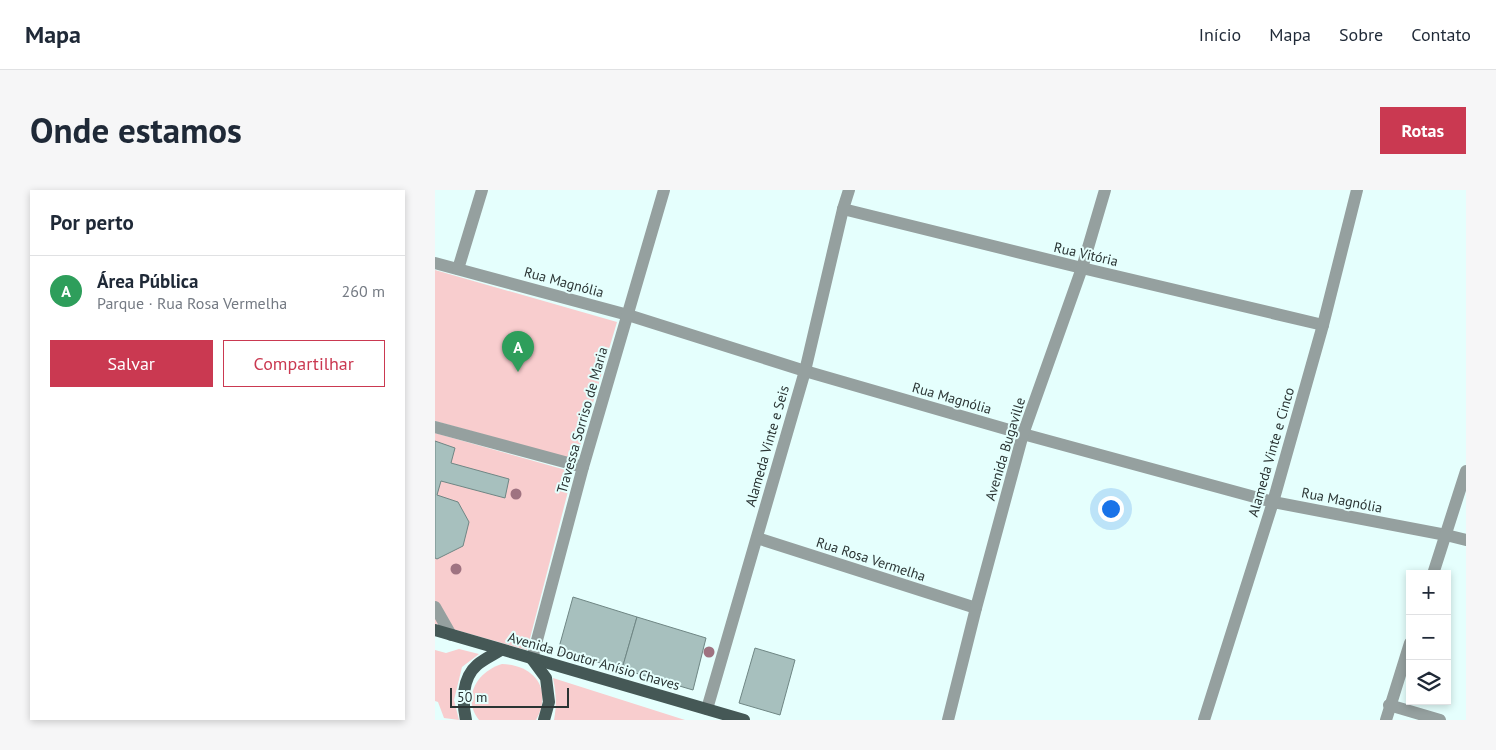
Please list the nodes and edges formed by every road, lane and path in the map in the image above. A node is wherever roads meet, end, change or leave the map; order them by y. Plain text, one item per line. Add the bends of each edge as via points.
1 (482, 190) edge
2 (664, 190) edge
3 (849, 190) edge
4 (1105, 190) edge
5 (1357, 190) edge
6 (843, 210) junction
7 (435, 263) edge
8 (1082, 268) junction
9 (458, 270) junction
10 (627, 315) junction
11 (1323, 325) junction
12 (805, 371) junction
13 (435, 427) edge
14 (1023, 434) junction
15 (583, 467) junction
16 (1466, 471) edge
17 (1273, 502) junction
18 (1446, 535) junction
19 (757, 538) junction
20 (1466, 540) edge
21 (1434, 570) edge
22 (435, 607) edge
23 (976, 608) junction
24 (435, 630) edge
25 (451, 635) junction
26 (501, 650) junction
27 (1406, 655) edge
28 (531, 658) junction
29 (1389, 705) junction
30 (707, 709) junction
31 (466, 720) edge
32 (544, 720) edge
33 (744, 720) edge
34 (948, 720) edge
35 (1204, 720) edge
36 (1386, 720) edge
37 (1440, 720) edge

1 - 9 street
2 - 10 street, Travessa Sorriso de Maria
3 - 6 street, Alameda Vinte e Seis
4 - 8 street, Avenida Bugaville
5 - 11 street, Alameda Vinte e Cinco
6 - 8 street, Rua Vitória
6 - 12 street, Alameda Vinte e Seis
7 - 9 street, Rua Magnólia
8 - 11 street, Rua Vitória
8 - 14 street, Avenida Bugaville
9 - 10 street, Rua Magnólia
10 - 12 street, Rua Magnólia
10 - 15 street, Travessa Sorriso de Maria
11 - 17 street, Alameda Vinte e Cinco
12 - 14 street, Rua Magnólia
12 - 19 street, Alameda Vinte e Seis
13 - 15 street
14 - 17 street, Rua Magnólia
14 - 23 street, Avenida Bugaville
15 - 28 street, Travessa Sorriso de Maria
16 - 18 street
17 - 18 street, Rua Magnólia
17 - 35 street, Alameda Vinte e Cinco
18 - 20 street, Rua Magnólia
18 - 21 street
19 - 23 street, Rua Rosa Vermelha
19 - 30 street, Alameda Vinte e Seis
22 - 25 street
23 - 34 street, Avenida Bugaville
24 - 25 main road, Avenida Doutor Anísio Chaves
25 - 26 main road, Avenida Doutor Anísio Chaves
26 - 28 main road, Avenida Doutor Anísio Chaves
26 - 31 main road via 470,673 463,703
27 - 29 street
28 - 30 main road, Avenida Doutor Anísio Chaves
28 - 32 main road via 546,678 549,702
29 - 36 street
29 - 37 street
30 - 33 main road, Avenida Doutor Anísio Chaves

